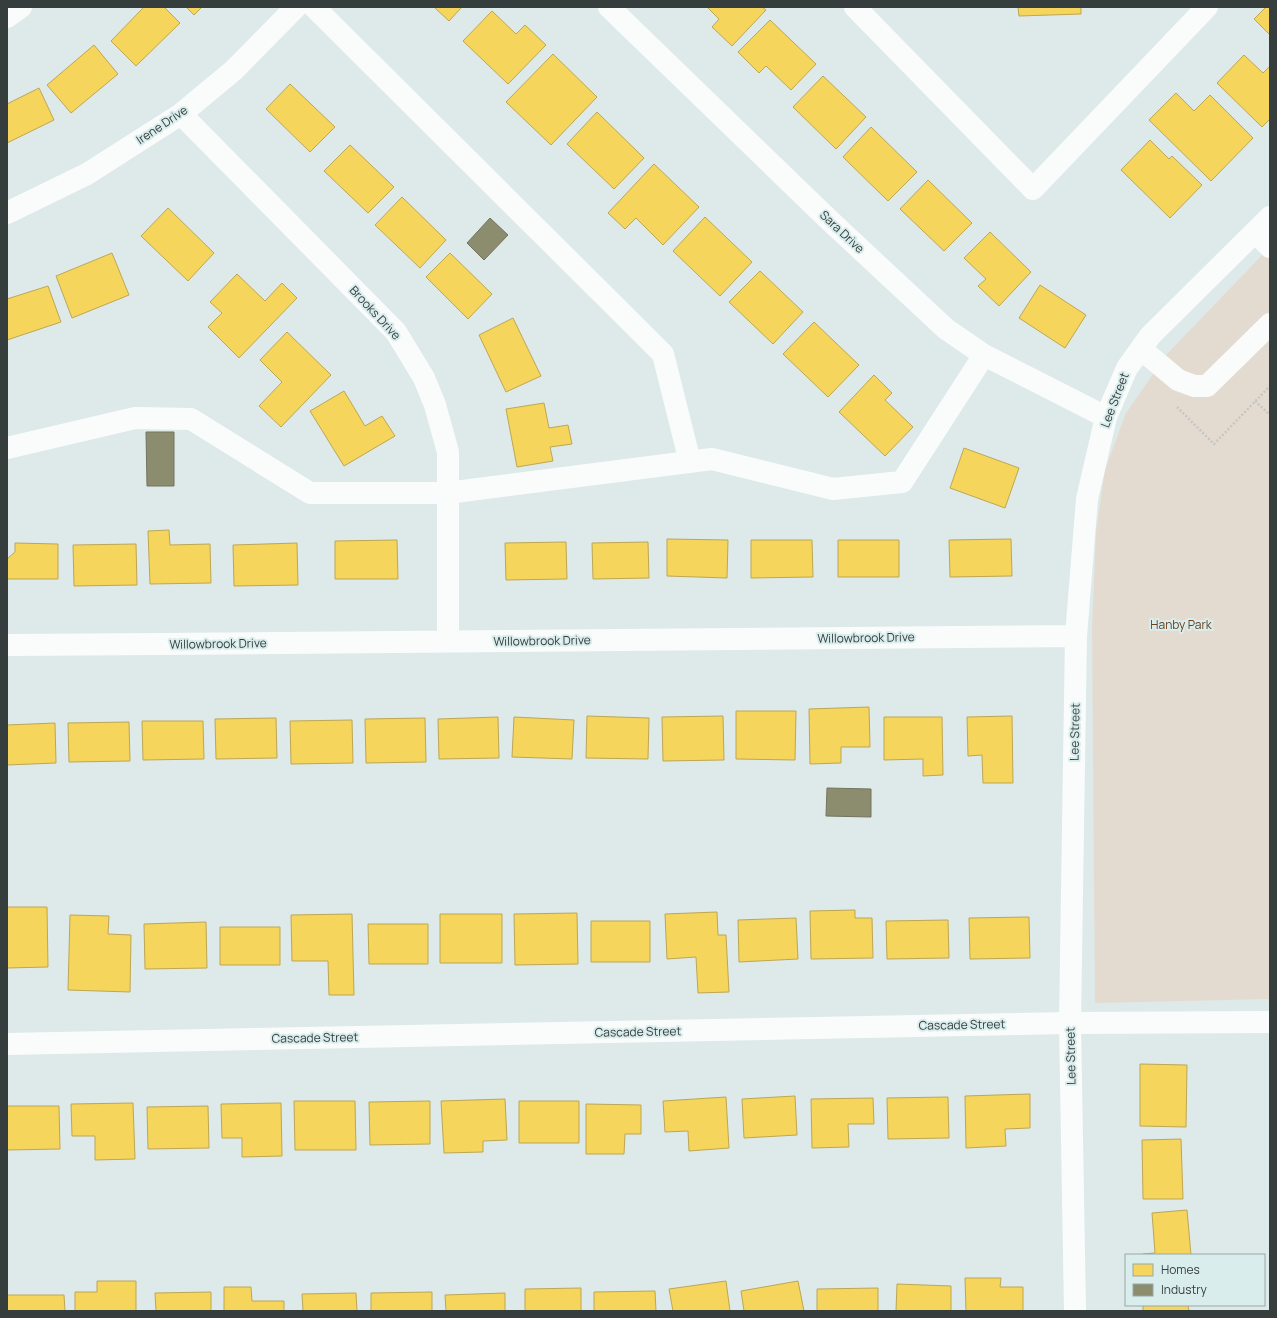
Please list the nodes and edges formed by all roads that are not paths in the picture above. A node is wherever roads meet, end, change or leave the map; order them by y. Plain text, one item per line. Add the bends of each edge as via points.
1 (21, 7) edge
2 (296, 7) edge
3 (314, 7) edge
4 (609, 7) edge
5 (855, 7) edge
6 (1207, 7) edge
7 (7, 17) edge
8 (181, 114) junction
9 (7, 213) edge
10 (1270, 217) edge
11 (1262, 239) edge
12 (1270, 324) edge
13 (1141, 349) junction
14 (984, 355) junction
15 (1106, 417) junction
16 (7, 448) edge
17 (690, 462) junction
18 (447, 493) junction
19 (1076, 636) junction
20 (448, 642) junction
21 (7, 645) edge
22 (1270, 1022) edge
23 (1070, 1023) junction
24 (7, 1044) edge
25 (1075, 1311) edge

1 - 7 street
2 - 8 street, Irene Drive via 234,70
3 - 17 street via 663,354
4 - 14 street, Sara Drive via 946,329
5 - 6 street via 1033,189
8 - 9 street, Irene Drive via 87,174
8 - 18 street, Brooks Drive via 396,332 424,378 436,405 448,452
10 - 11 street, Lee Street
11 - 13 street, Lee Street via 1150,336
12 - 13 street via 1207,386 1194,386 1178,380
13 - 15 street, Lee Street via 1127,368
14 - 15 street, Sara Drive
14 - 17 street via 902,482 833,489 712,459
15 - 19 street, Lee Street via 1087,500
16 - 18 street via 136,418 191,419 310,493
17 - 18 street
18 - 20 street, Brooks Drive
19 - 20 street, Willowbrook Drive
19 - 23 street, Lee Street
20 - 21 street, Willowbrook Drive
22 - 23 street, Cascade Street
23 - 24 street, Cascade Street
23 - 25 street, Lee Street

